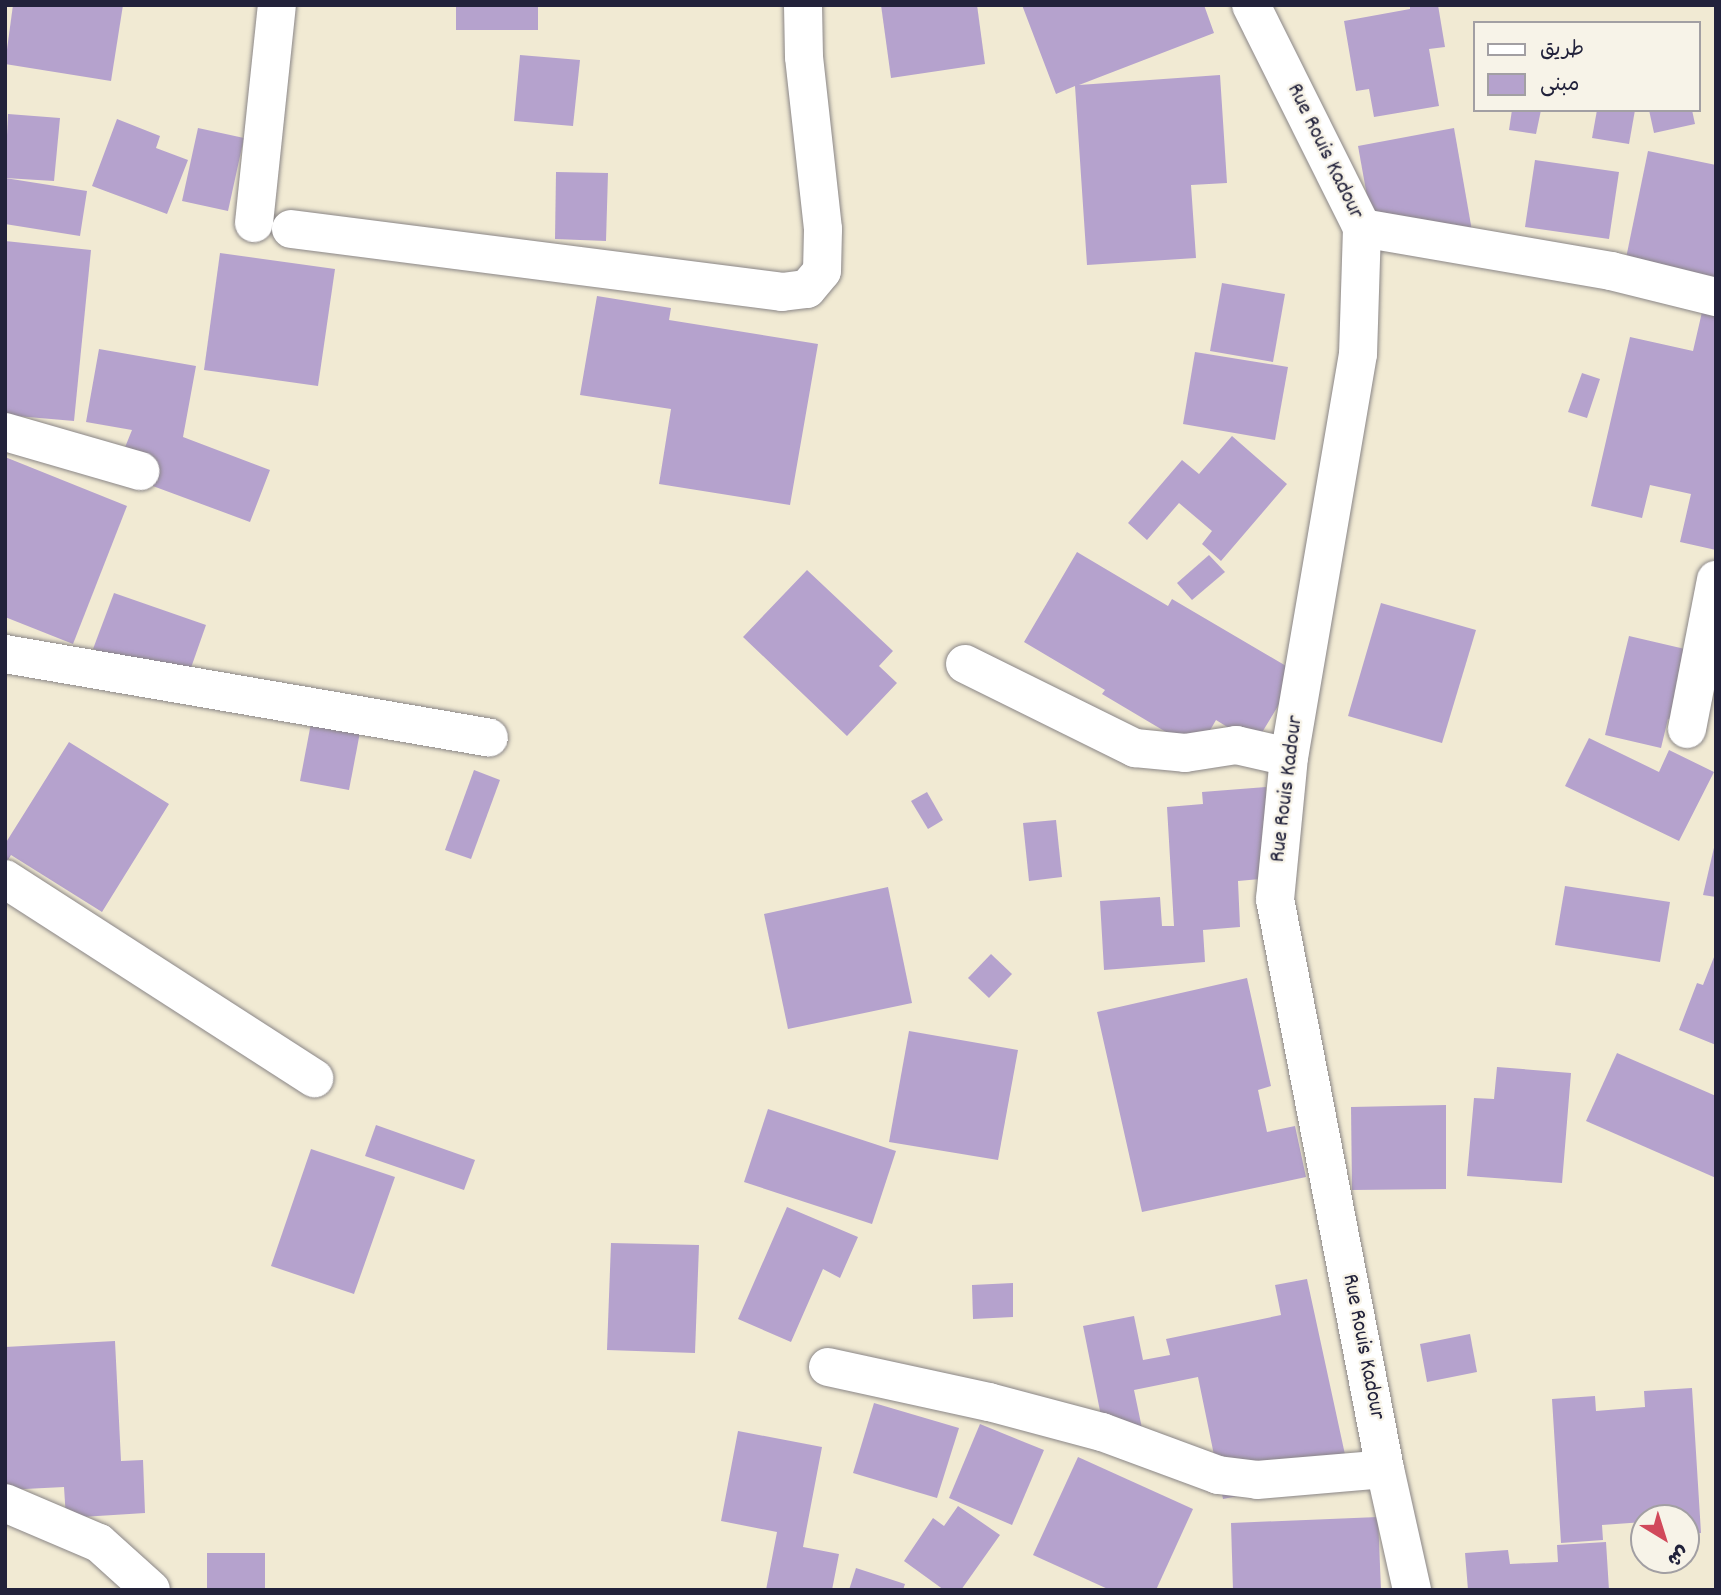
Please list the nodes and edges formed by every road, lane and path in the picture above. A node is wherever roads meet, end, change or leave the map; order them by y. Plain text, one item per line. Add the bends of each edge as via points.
1 (277, 5) edge
2 (803, 5) edge
3 (1251, 5) edge
4 (1362, 228) junction
5 (1716, 297) edge
6 (5, 432) edge
7 (140, 471) dead end
8 (1716, 580) edge
9 (5, 654) edge
10 (965, 664) dead end
11 (1687, 729) dead end
12 (489, 738) dead end
13 (1289, 757) junction
14 (5, 879) edge
15 (314, 1078) dead end
16 (828, 1367) dead end
17 (1385, 1469) junction
18 (5, 1503) edge
19 (151, 1590) edge
20 (1412, 1590) edge

1 - 2 street via 272,226 782,292 807,289 822,271 823,229 804,57
3 - 4 street, Rue Rouis Kadour
4 - 5 street via 1611,271
4 - 13 street, Rue Rouis Kadour via 1358,354
6 - 7 street
8 - 11 street
9 - 12 street
10 - 13 street via 1135,748 1185,752 1236,745
13 - 17 street, Rue Rouis Kadour via 1275,900
14 - 15 street
16 - 17 street via 1102,1432 1218,1475 1257,1480
17 - 20 street, Rue Rouis Kadour
18 - 19 street via 99,1543

